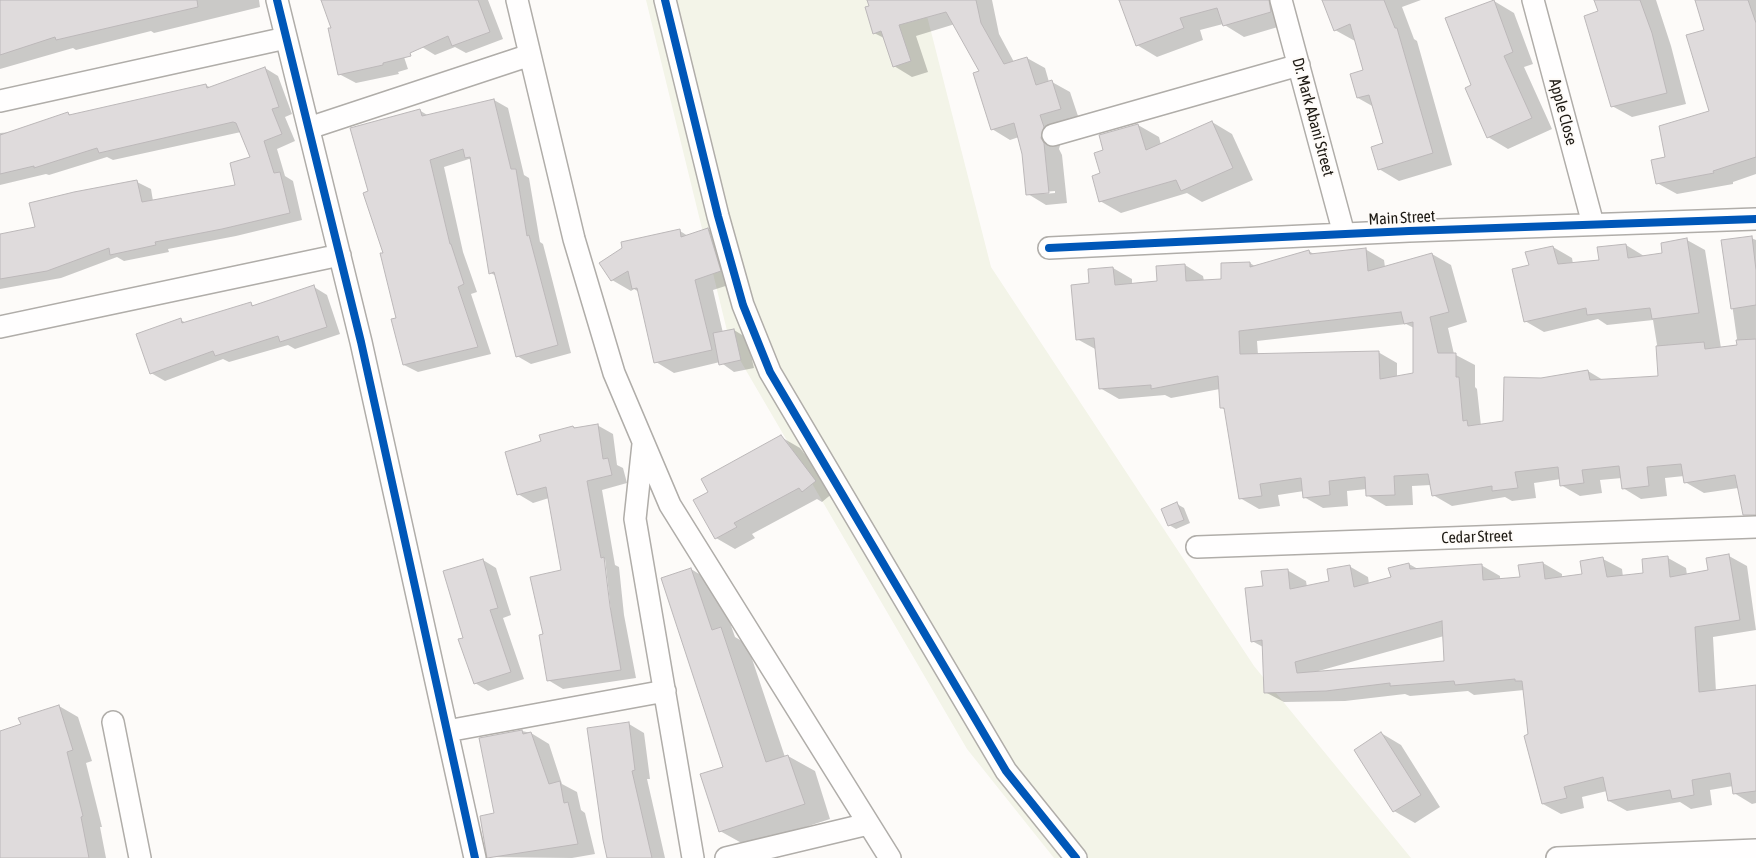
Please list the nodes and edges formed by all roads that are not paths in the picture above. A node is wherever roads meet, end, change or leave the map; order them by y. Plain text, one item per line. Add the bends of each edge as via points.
1 (277, 0) edge
2 (517, 0) edge
3 (665, 0) edge
4 (1281, 0) edge
5 (1533, 0) edge
6 (286, 38) junction
7 (530, 55) junction
8 (1298, 65) junction
9 (0, 101) edge
10 (309, 128) junction
11 (1053, 135) dead end
12 (1756, 218) edge
13 (1593, 224) junction
14 (1344, 234) junction
15 (1049, 248) dead end
16 (340, 255) junction
17 (0, 327) edge
18 (644, 441) junction
19 (1756, 527) edge
20 (1197, 547) dead end
21 (665, 690) junction
22 (113, 722) dead end
23 (447, 731) junction
24 (868, 824) junction
25 (1756, 850) edge
26 (140, 858) edge
27 (475, 858) edge
28 (693, 858) edge
29 (726, 858) edge
30 (890, 858) edge
31 (1076, 858) edge
32 (1557, 858) edge

1 - 6 street
2 - 7 street
3 - 31 street via 743,305 770,372 1006,771
4 - 8 street, Dr. Mark Abani Street
5 - 13 street, Apple Close
6 - 9 street
6 - 10 street
7 - 10 street
7 - 18 street via 574,239 614,373
8 - 11 street
8 - 14 street, Dr. Mark Abani Street
10 - 16 street
12 - 13 street, Main Street
13 - 14 street, Main Street
14 - 15 street, Main Street
16 - 17 street
16 - 23 street
18 - 21 street via 635,519
18 - 24 street via 670,505
19 - 20 street, Cedar Street
21 - 23 street
21 - 28 street
22 - 26 street
23 - 27 street
24 - 29 street
24 - 30 street
25 - 32 street

